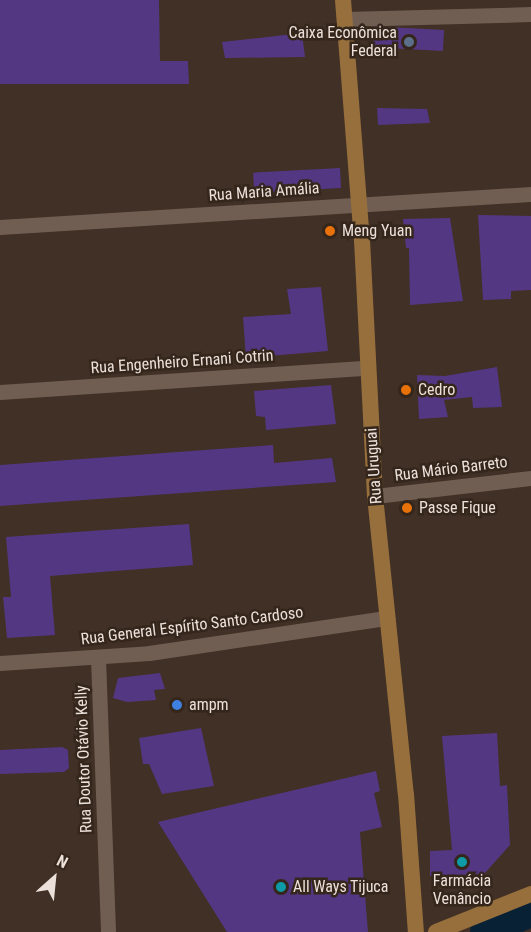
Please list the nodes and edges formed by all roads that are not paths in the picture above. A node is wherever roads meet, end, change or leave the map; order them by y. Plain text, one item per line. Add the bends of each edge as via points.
1 (343, 0) edge
2 (531, 14) edge
3 (344, 19) junction
4 (531, 194) edge
5 (360, 205) junction
6 (0, 227) edge
7 (366, 368) junction
8 (0, 392) edge
9 (531, 478) edge
10 (375, 496) junction
11 (387, 618) junction
12 (98, 658) junction
13 (0, 663) edge
14 (531, 894) edge
15 (108, 932) edge
16 (416, 932) edge
17 (436, 932) edge

1 - 3 main road, Rua Uruguai
2 - 3 street
3 - 5 main road, Rua Uruguai
4 - 5 street, Rua Maria Amália
5 - 6 street, Rua Maria Amália
5 - 7 main road, Rua Uruguai
7 - 8 street, Rua Engenheiro Ernani Cotrin
7 - 10 main road, Rua Uruguai
9 - 10 street, Rua Mário Barreto
10 - 11 main road, Rua Uruguai
11 - 12 street, Rua General Espírito Santo Cardoso
11 - 16 main road, Rua Uruguai
12 - 13 street, Rua General Espírito Santo Cardoso
12 - 15 street, Rua Doutor Otávio Kelly
14 - 17 main road

